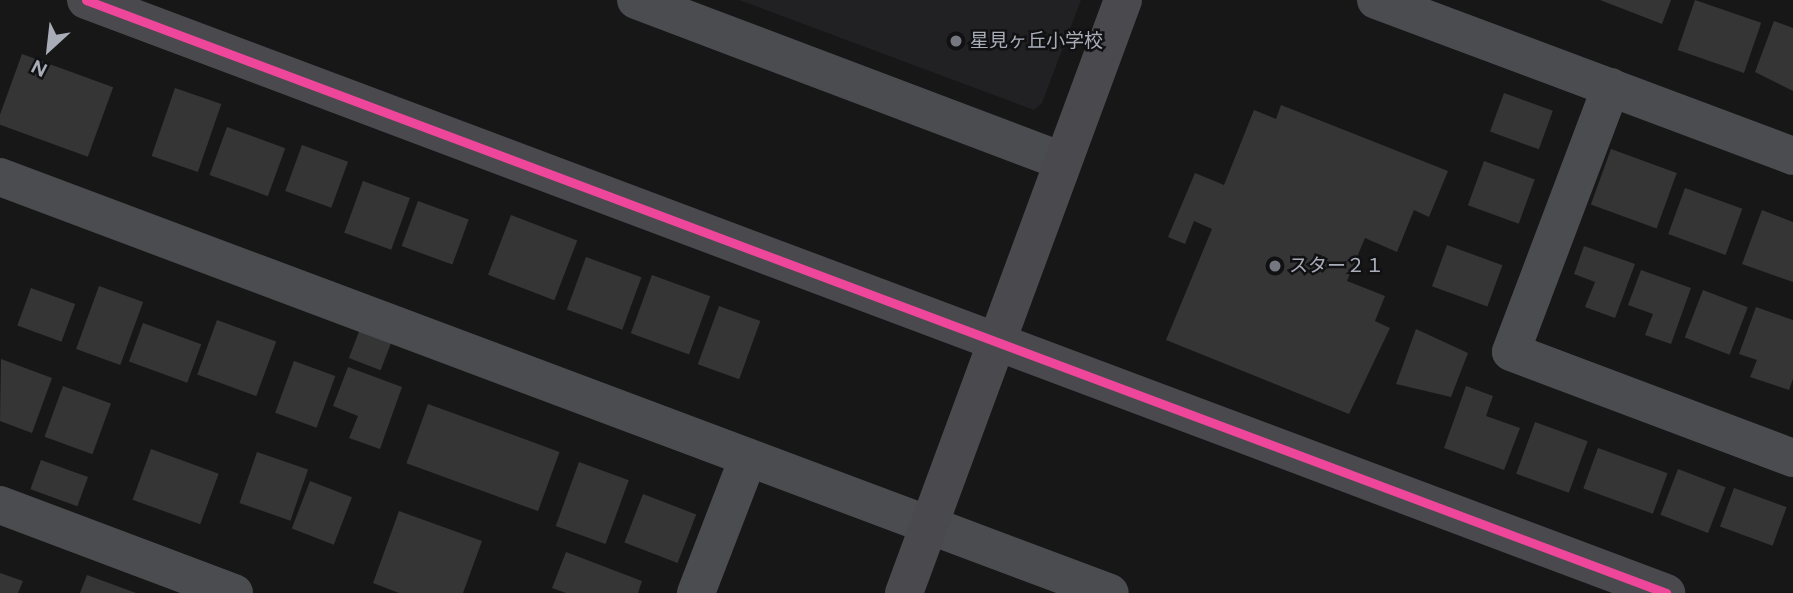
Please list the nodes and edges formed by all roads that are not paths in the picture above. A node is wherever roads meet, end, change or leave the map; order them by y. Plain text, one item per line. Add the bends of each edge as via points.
1 (86, 0) edge
2 (636, 0) edge
3 (1122, 0) edge
4 (1376, 0) edge
5 (1611, 88) junction
6 (1793, 156) edge
7 (1061, 161) junction
8 (0, 177) edge
9 (998, 341) junction
10 (748, 458) junction
11 (1793, 458) edge
12 (0, 505) edge
13 (929, 526) junction
14 (234, 593) edge
15 (696, 593) edge
16 (904, 593) edge
17 (1110, 593) edge
18 (1665, 593) edge

1 - 9 street
2 - 7 street
3 - 7 street
4 - 5 street
5 - 6 street
5 - 11 street via 1511,352
7 - 9 street
8 - 10 street
9 - 13 street
9 - 18 street
10 - 13 street
10 - 15 street
12 - 14 street
13 - 16 street
13 - 17 street

